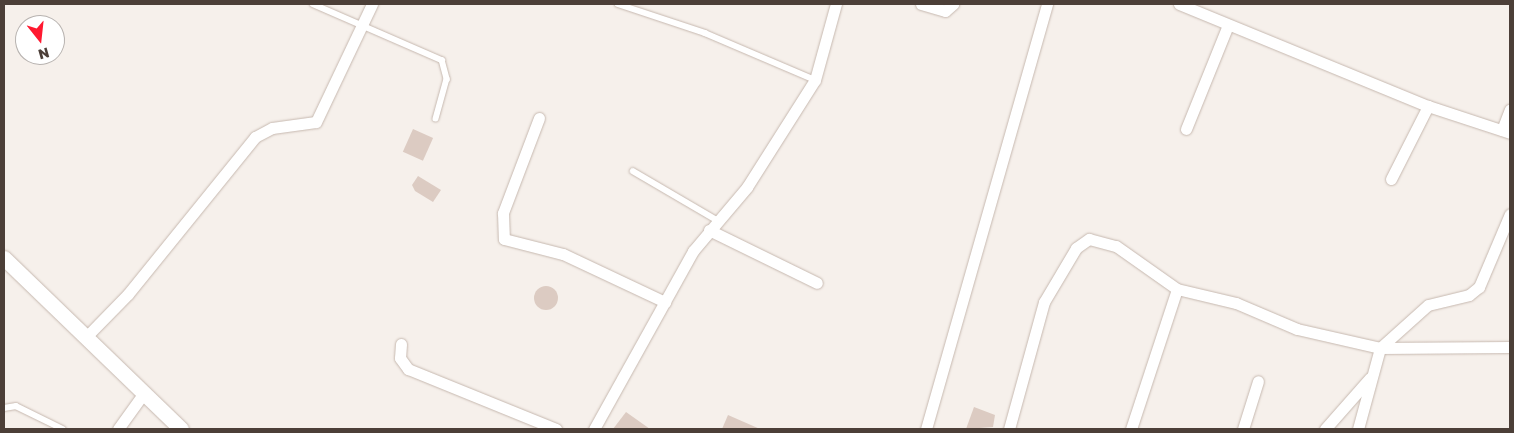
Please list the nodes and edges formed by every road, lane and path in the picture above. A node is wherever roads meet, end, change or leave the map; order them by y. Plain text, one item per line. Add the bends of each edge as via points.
1 (313, 4) edge
2 (372, 4) edge
3 (618, 4) edge
4 (836, 4) edge
5 (921, 4) edge
6 (953, 4) edge
7 (1047, 4) edge
8 (1179, 4) edge
9 (1228, 25) junction
10 (363, 27) junction
11 (815, 80) junction
12 (1428, 106) junction
13 (1510, 110) edge
14 (540, 118) dead end
15 (436, 119) dead end
16 (1186, 129) dead end
17 (1506, 131) edge
18 (633, 171) dead end
19 (1391, 179) dead end
20 (1510, 214) edge
21 (718, 220) junction
22 (709, 230) junction
23 (4, 258) edge
24 (817, 283) dead end
25 (1178, 289) junction
26 (665, 302) junction
27 (86, 337) junction
28 (401, 344) dead end
29 (1510, 347) edge
30 (1380, 348) junction
31 (1373, 375) junction
32 (1258, 381) dead end
33 (144, 393) junction
34 (4, 408) edge
35 (63, 429) edge
36 (118, 429) edge
37 (181, 429) edge
38 (556, 429) edge
39 (594, 429) edge
40 (926, 429) edge
41 (1009, 429) edge
42 (1131, 429) edge
43 (1244, 429) edge
44 (1325, 429) edge
45 (1358, 429) edge

1 - 10 lane
2 - 10 street
3 - 11 lane via 705,33
4 - 11 street
5 - 6 street via 936,11
7 - 40 street
8 - 9 street
9 - 12 street via 1335,64
9 - 16 street
10 - 15 lane via 420,48 445,64 447,80
10 - 27 street via 316,122 272,128 255,137 146,273
11 - 21 street via 747,187
12 - 17 street
12 - 19 street
13 - 17 street
14 - 26 street via 503,213 504,239 562,254
18 - 21 lane
20 - 30 street via 1479,287 1469,295 1428,305
21 - 22 street
22 - 24 street
22 - 26 street
23 - 27 street
25 - 30 street via 1236,303 1297,329
25 - 41 street via 1116,246 1089,239 1076,248 1044,302
25 - 42 street
26 - 39 street
27 - 33 street
28 - 38 street via 400,358 408,369
29 - 30 street
30 - 31 street
31 - 44 street
31 - 45 street
32 - 43 street
33 - 36 street
33 - 37 street
34 - 35 lane via 16,406

